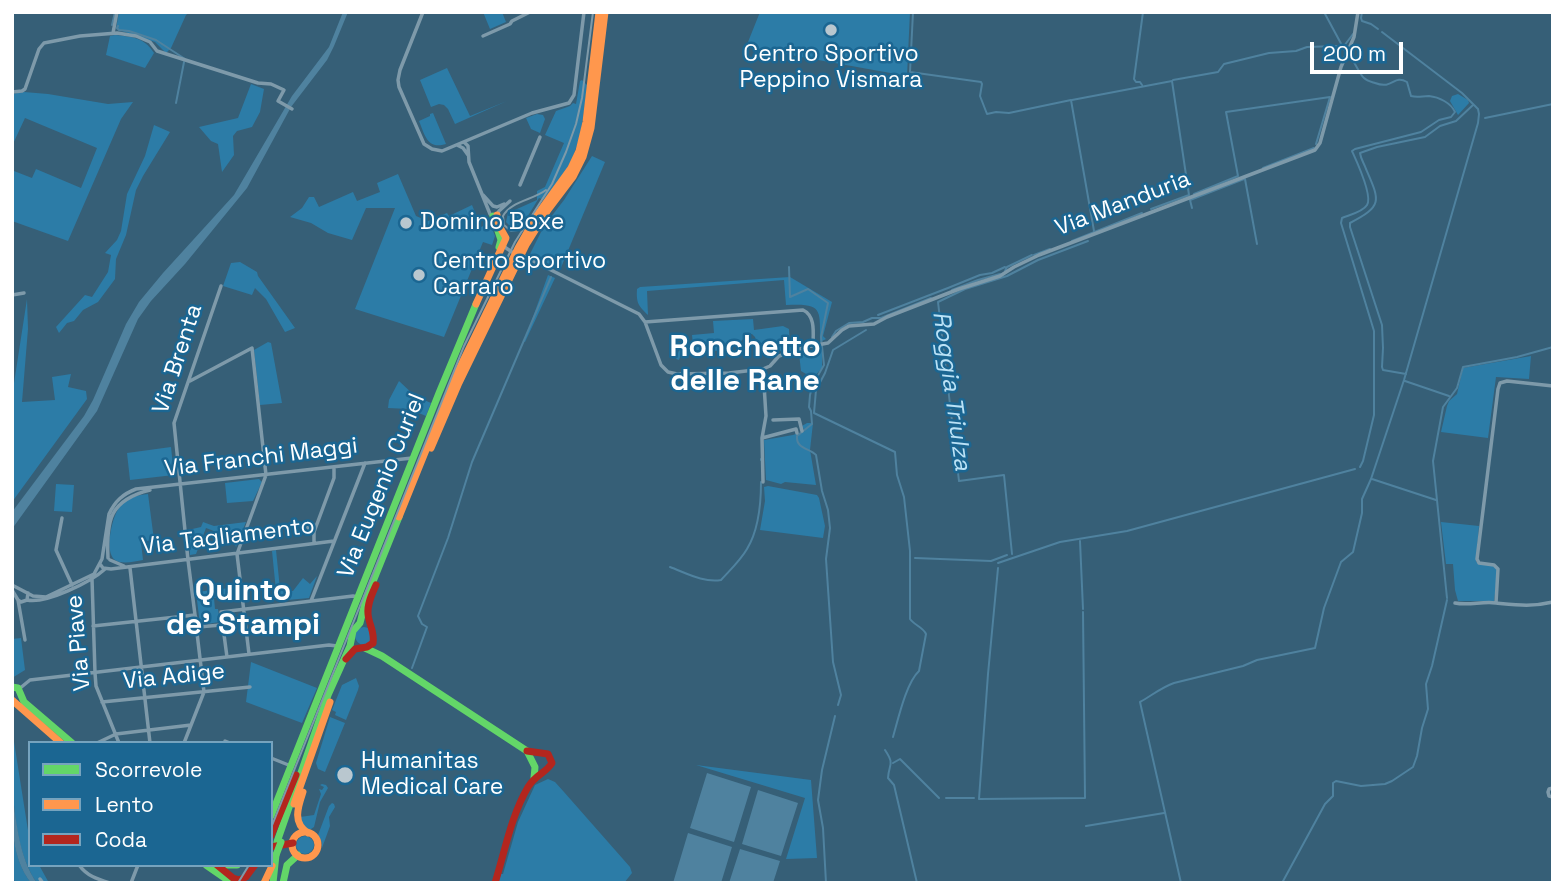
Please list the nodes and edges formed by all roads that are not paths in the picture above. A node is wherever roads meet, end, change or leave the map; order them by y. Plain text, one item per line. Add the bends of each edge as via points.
1 (117, 12) edge
2 (423, 12) edge
3 (530, 12) edge
4 (584, 12) edge
5 (598, 12) edge
6 (605, 12) edge
7 (1359, 12) edge
8 (113, 33) junction
9 (483, 36) dead end
10 (12, 92) edge
11 (292, 109) dead end
12 (540, 136) dead end
13 (471, 138) junction
14 (464, 142) junction
15 (456, 145) junction
16 (466, 147) junction
17 (520, 185) dead end
18 (495, 211) joint
19 (511, 246) junction
20 (221, 286) dead end
21 (23, 293) dead end
22 (12, 295) edge
23 (645, 322) junction
24 (813, 346) junction
25 (763, 369) junction
26 (188, 382) junction
27 (1553, 386) edge
28 (787, 419) junction
29 (773, 420) dead end
30 (788, 431) junction
31 (762, 438) junction
32 (414, 457) junction
33 (365, 463) junction
34 (334, 467) junction
35 (266, 475) junction
36 (763, 482) dead end
37 (181, 485) junction
38 (155, 488) junction
39 (62, 518) dead end
40 (316, 526) junction
41 (314, 532) junction
42 (334, 541) junction
43 (314, 543) junction
44 (237, 554) junction
45 (109, 559) junction
46 (188, 560) junction
47 (101, 561) junction
48 (128, 567) junction
49 (107, 568) junction
50 (92, 579) junction
51 (72, 586) junction
52 (12, 587) edge
53 (23, 590) junction
54 (27, 593) junction
55 (358, 597) junction
56 (17, 598) junction
57 (26, 601) junction
58 (311, 601) junction
59 (1553, 602) edge
60 (1455, 603) dead end
61 (1496, 603) junction
62 (19, 610) junction
63 (243, 610) junction
64 (195, 615) junction
65 (136, 621) junction
66 (223, 624) junction
67 (93, 626) junction
68 (358, 626) junction
69 (198, 627) junction
70 (371, 627) junction
71 (352, 639) junction
72 (25, 640) dead end
73 (373, 643) junction
74 (339, 646) junction
75 (364, 647) junction
76 (249, 654) junction
77 (382, 656) junction
78 (227, 657) junction
79 (200, 660) junction
80 (141, 667) junction
81 (94, 673) junction
82 (250, 687) dead end
83 (17, 691) edge
84 (204, 692) junction
85 (145, 698) junction
86 (12, 700) edge
87 (102, 702) junction
88 (191, 725) junction
89 (149, 730) junction
90 (116, 734) junction
91 (59, 741) edge
92 (70, 741) edge
93 (101, 741) edge
94 (118, 741) edge
95 (150, 741) edge
96 (185, 741) edge
97 (313, 757) dead end
98 (273, 759) edge
99 (291, 766) junction
100 (1553, 788) edge
101 (1553, 797) edge
102 (273, 811) edge
103 (308, 833) junction
104 (275, 842) edge
105 (293, 843) junction
106 (298, 855) junction
107 (273, 856) edge
108 (287, 865) junction
109 (80, 867) edge
110 (215, 867) edge
111 (254, 867) edge
112 (234, 876) edge
113 (110, 883) edge
114 (275, 883) edge
115 (283, 883) edge
116 (495, 883) edge

1 - 8 street
2 - 15 street via 400,70 399,87 426,146 442,151
3 - 9 street
4 - 13 street via 574,95 569,103
5 - 19 main road via 579,151
6 - 19 main road via 586,148 573,177 548,210
7 - 24 street, Via Manduria via 1316,149 874,324 849,326 830,342
8 - 10 street via 44,43 25,89
8 - 11 street via 136,36 150,42 156,51 271,84 284,90 278,99
12 - 17 street
13 - 14 street
13 - 16 street
14 - 15 street
14 - 16 street
15 - 16 street
16 - 18 street via 483,194
18 - 19 main road
19 - 23 street via 633,310
19 - 32 main road, Via Eugenio Curiel via 492,267
19 - 68 main road
19 - 70 main road via 369,603
20 - 26 street, Via Brenta
21 - 22 street
23 - 24 street via 803,310 811,317
23 - 25 street, Via Manduria via 662,368 668,372
24 - 25 street, Via Manduria via 779,356
25 - 31 street via 766,415
26 - 35 street via 252,348
26 - 37 street, Via Brenta via 174,423
27 - 61 street via 1507,381 1498,389 1477,559 1499,569
28 - 29 street
28 - 30 street
28 - 30 street via 799,419 799,432
30 - 31 street
31 - 36 street
32 - 33 street, Via Franchi Maggi
32 - 55 main road, Via Eugenio Curiel
33 - 34 street, Via Franchi Maggi
33 - 42 street
34 - 35 street, Via Franchi Maggi
34 - 40 street
35 - 37 street, Via Franchi Maggi
35 - 44 street
37 - 38 street, Via Franchi Maggi
37 - 46 street, Via Brenta
38 - 45 street, Via Franchi Maggi via 130,495 116,508 107,544
38 - 47 street, Via Franchi Maggi via 128,492 112,507
39 - 51 street via 56,550
40 - 41 street
40 - 41 street via 307,525
41 - 43 street
42 - 43 street, Via Tagliamento
42 - 58 street
43 - 44 street, Via Tagliamento
44 - 46 street, Via Tagliamento
44 - 63 street
45 - 47 street
45 - 48 street, Via Tagliamento
45 - 49 street
46 - 48 street, Via Tagliamento
46 - 64 street, Via Brenta
47 - 49 street
47 - 51 street via 94,574
48 - 49 street, Via Tagliamento
48 - 65 street
49 - 50 street
50 - 51 street
50 - 67 street, Via Piave
51 - 54 street via 46,597
51 - 57 street via 43,600
52 - 53 street
52 - 56 street
53 - 54 street
53 - 56 street
54 - 57 street
55 - 58 street
55 - 74 main road, Via Eugenio Curiel
56 - 57 street
56 - 62 street
57 - 62 street
58 - 63 street
59 - 61 street via 1537,606
60 - 61 street
62 - 72 street
63 - 66 street via 222,612
63 - 76 street
64 - 65 street
64 - 69 street, Via Brenta
65 - 67 street
65 - 80 street
66 - 69 street
66 - 78 street
67 - 81 street, Via Piave
68 - 70 main road
68 - 71 main road
69 - 79 street, Via Brenta
70 - 73 main road
71 - 75 main road
71 - 104 main road
73 - 75 main road
73 - 77 main road
74 - 76 street
74 - 99 main road, Via Eugenio Curiel
75 - 77 main road
75 - 104 main road via 347,658
76 - 78 street
77 - 116 main road via 527,751 538,763
78 - 79 street
79 - 80 street
79 - 84 street, Via Brenta
80 - 81 street
80 - 85 street
81 - 83 street via 30,680
81 - 87 street, Via Piave
82 - 84 street, Via Adige
83 - 86 main road
83 - 92 main road
84 - 85 street, Via Adige
84 - 88 street
85 - 87 street, Via Adige
85 - 89 street
86 - 91 main road
87 - 90 street, Via Piave
88 - 89 street
88 - 96 street
89 - 90 street
89 - 95 street
90 - 93 street
90 - 94 street, Via Piave
97 - 103 main road via 297,817 300,828
98 - 99 street
99 - 102 main road, Via Eugenio Curiel
100 - 101 street via 1548,792
103 - 105 main road via 300,834
103 - 106 main road via 316,838 316,852 308,857
104 - 105 main road
104 - 107 main road, bridge
105 - 106 main road
106 - 108 main road
107 - 114 main road
108 - 114 main road
108 - 115 main road
109 - 113 street via 93,878
110 - 112 main road
110 - 112 main road
111 - 112 main road via 246,877

